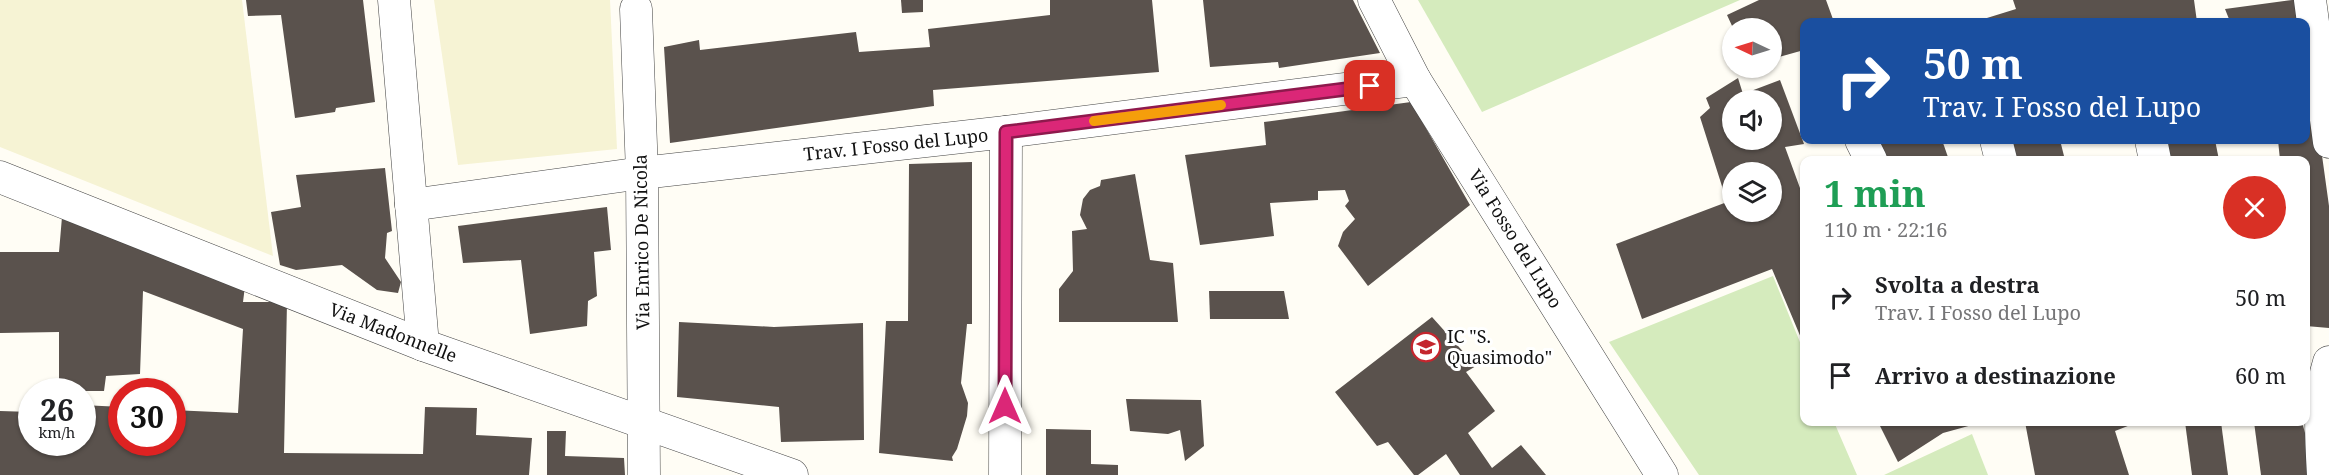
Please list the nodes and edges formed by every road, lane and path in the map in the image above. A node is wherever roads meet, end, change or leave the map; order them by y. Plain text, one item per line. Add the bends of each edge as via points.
1 (394, 0) edge
2 (1374, 0) edge
3 (2310, 0) edge
4 (636, 9) dead end
5 (1415, 80) junction
6 (1006, 132) junction
7 (2329, 142) edge
8 (642, 173) junction
9 (0, 177) edge
10 (411, 205) junction
11 (423, 345) junction
12 (2321, 361) edge
13 (643, 421) junction
14 (644, 475) edge
15 (792, 475) edge
16 (1005, 475) edge
17 (1662, 475) edge
18 (2323, 475) edge

1 - 10 street
2 - 5 street, Via Fosso del Lupo
3 - 7 street
4 - 8 street, Via Enrico De Nicola
5 - 6 street, Trav. I Fosso del Lupo
5 - 17 street, Via Fosso del Lupo
6 - 8 street, Trav. I Fosso del Lupo
6 - 16 street
8 - 10 street, Trav. I Fosso del Lupo
8 - 13 street, Via Enrico De Nicola
9 - 11 street, Via Madonnelle
10 - 11 street
11 - 13 street, Via Madonnelle
12 - 18 street
13 - 14 street, Via Enrico De Nicola
13 - 15 street, Via Madonnelle

